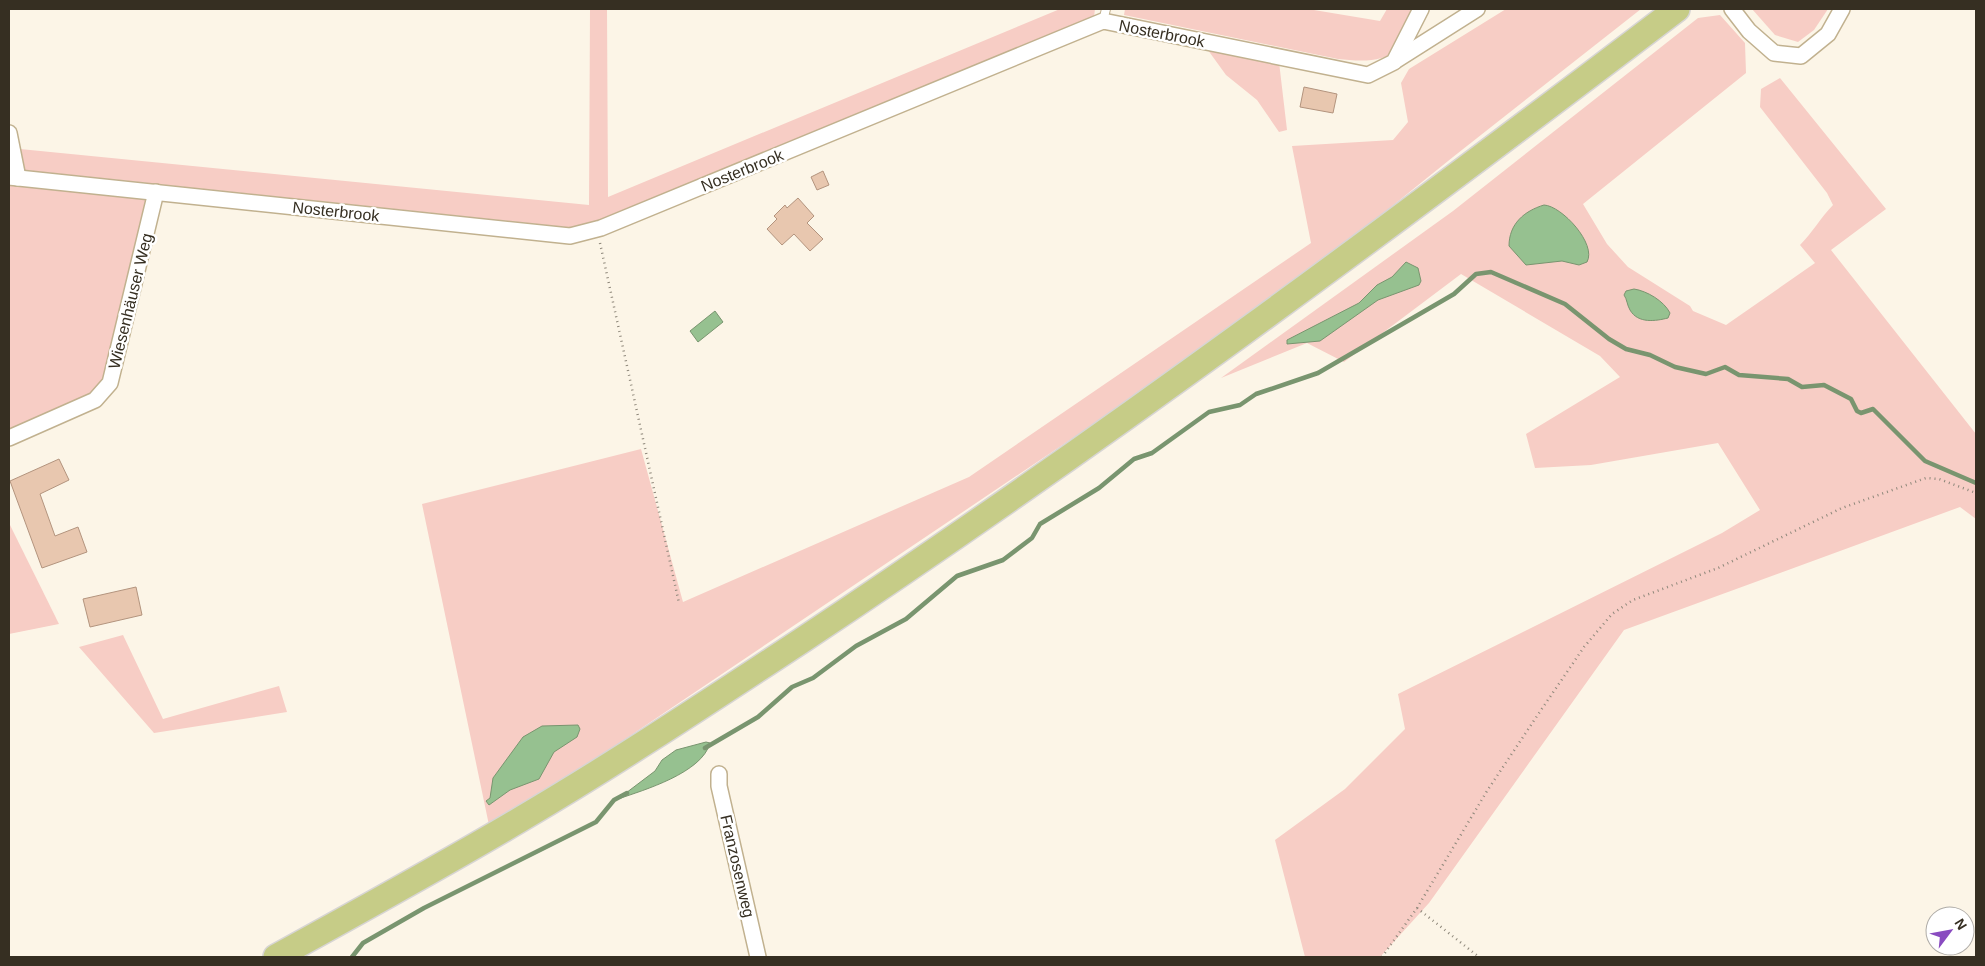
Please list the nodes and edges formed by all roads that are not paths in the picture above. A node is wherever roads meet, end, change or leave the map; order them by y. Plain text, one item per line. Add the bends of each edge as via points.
1 (1421, 9) edge
2 (1477, 9) edge
3 (1677, 9) edge
4 (1732, 9) edge
5 (1842, 9) edge
6 (1105, 15) edge
7 (1394, 62) junction
8 (9, 133) edge
9 (13, 178) edge
10 (156, 192) junction
11 (9, 438) edge
12 (719, 774) dead end
13 (276, 957) edge
14 (758, 957) edge

1 - 7 street
2 - 7 street, Nosterbrook
3 - 13 highway via 1140,409 912,567 703,706 524,818
4 - 5 street via 1749,31 1774,53 1801,56 1828,34
6 - 7 street, Nosterbrook via 1368,75
6 - 10 street, Nosterbrook via 596,229 570,236
8 - 9 street
9 - 10 street, Nosterbrook
10 - 11 street, Wiesenhäuser Weg via 110,384 94,400
12 - 14 street, Franzosenweg

